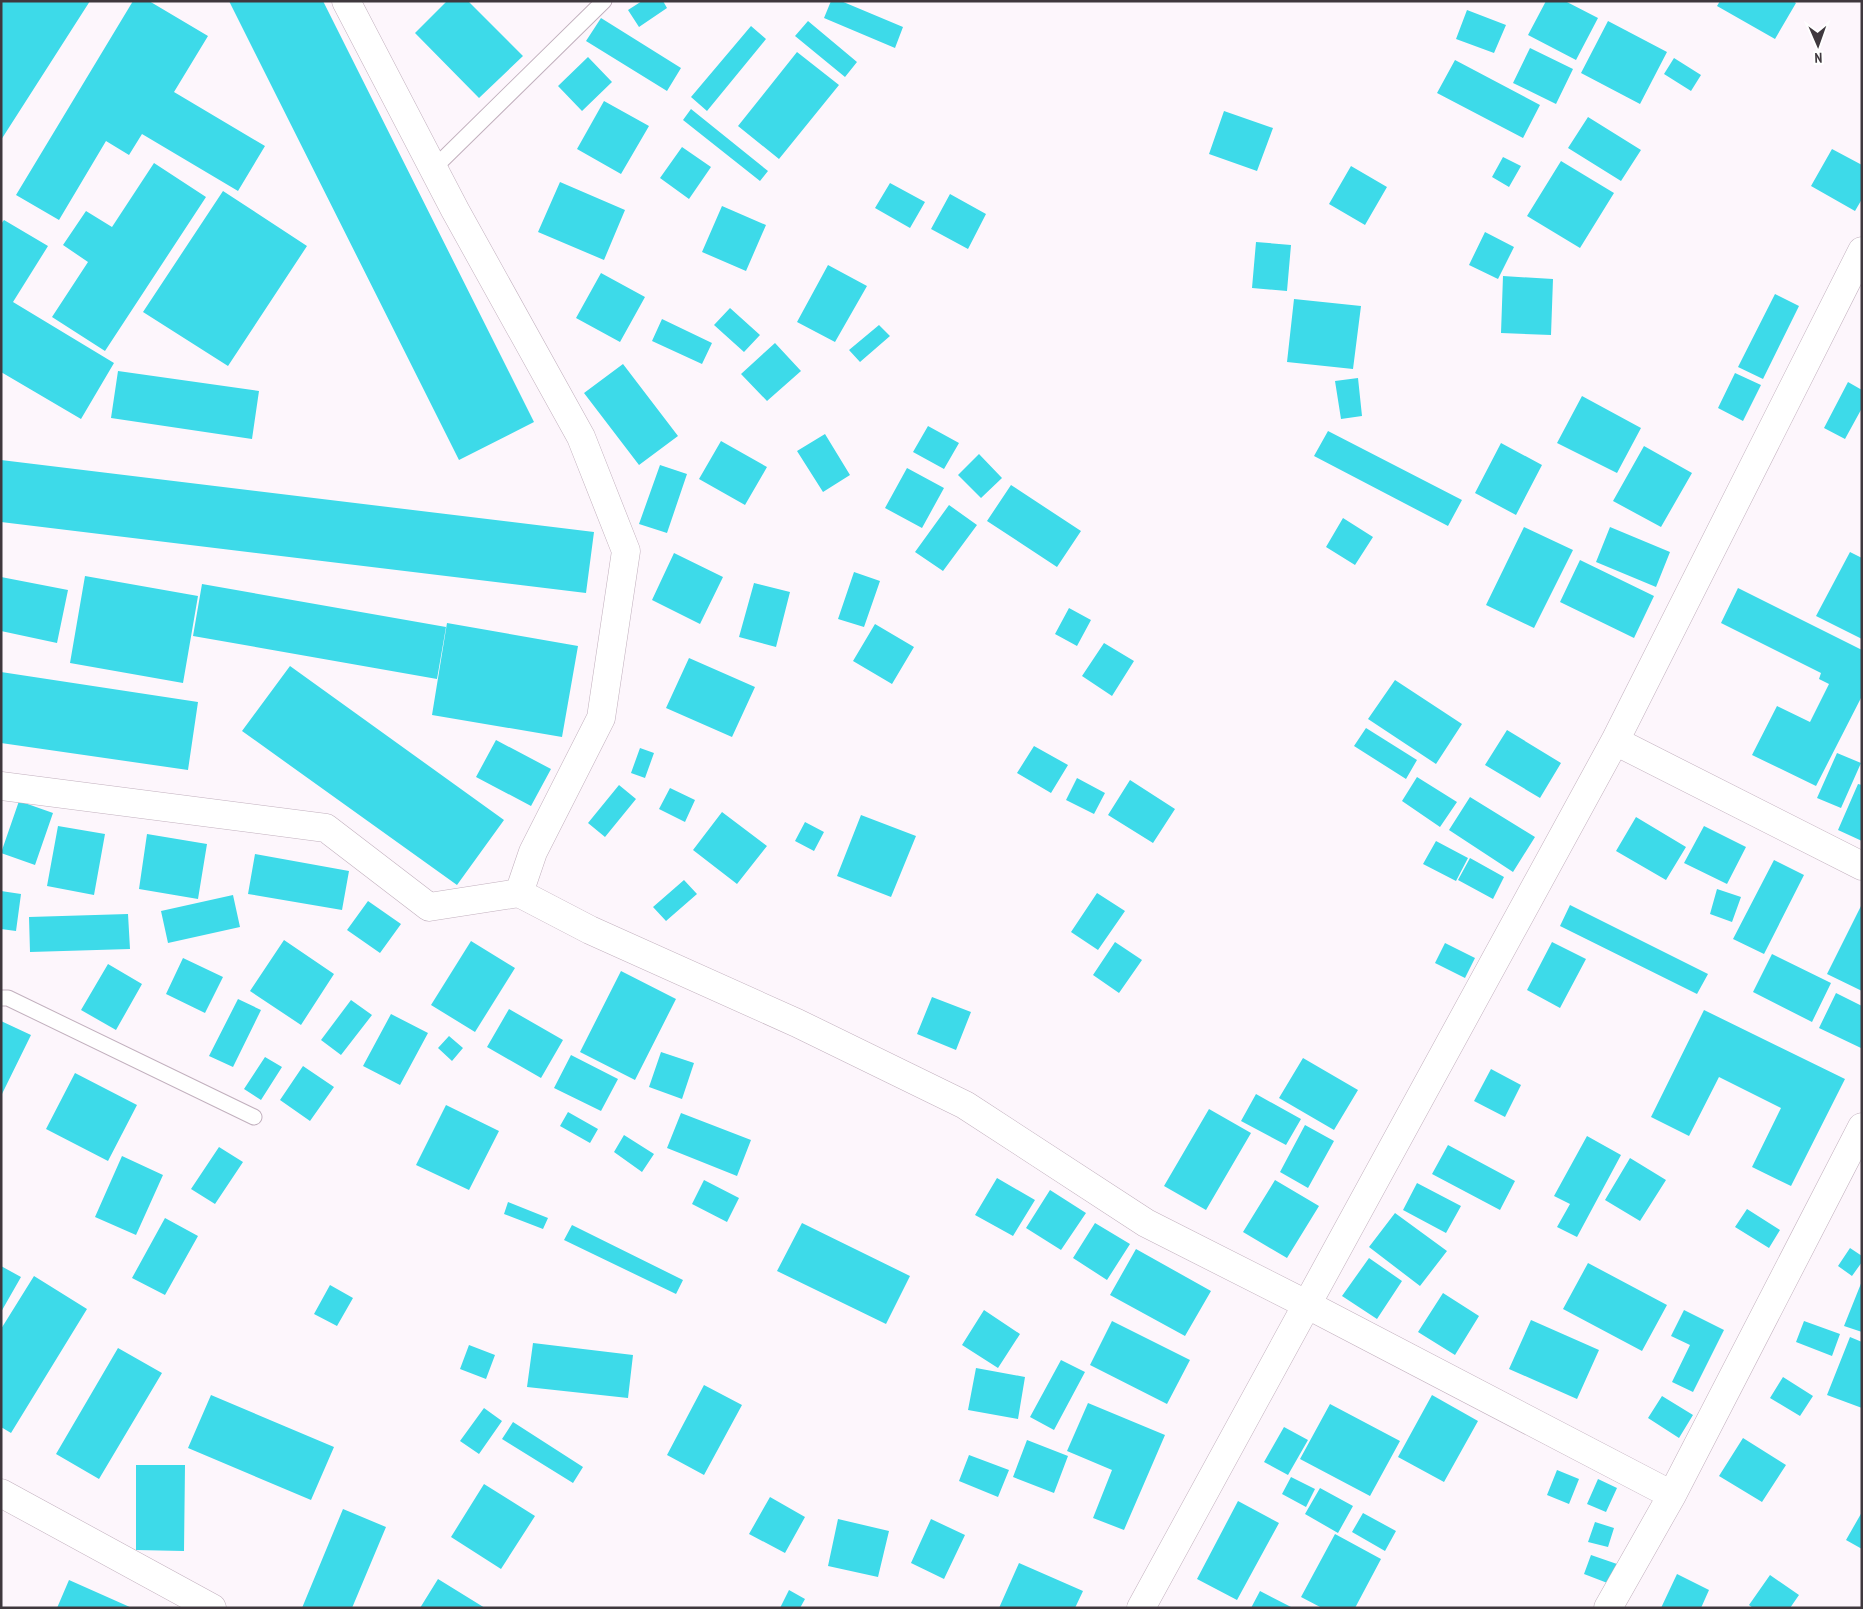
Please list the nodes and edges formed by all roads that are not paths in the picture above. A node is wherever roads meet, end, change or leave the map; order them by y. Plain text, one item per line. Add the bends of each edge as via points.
1 (346, 1) edge
2 (604, 1) edge
3 (433, 169) junction
4 (1862, 251) edge
5 (1615, 741) junction
6 (1, 786) edge
7 (1862, 866) edge
8 (519, 892) junction
9 (1, 998) edge
10 (254, 1117) dead end
11 (1862, 1127) edge
12 (1306, 1304) junction
13 (1, 1493) edge
14 (1672, 1495) junction
15 (212, 1608) edge
16 (1141, 1608) edge
17 (1608, 1608) edge

1 - 3 street
2 - 3 lane
3 - 8 street via 581,437 626,551 601,718 533,852
4 - 5 street
5 - 7 street
5 - 12 street
6 - 8 street via 326,828 429,907
8 - 12 street via 590,930 798,1023 965,1105 1146,1223
9 - 10 lane via 8,998
11 - 14 street
12 - 14 street
12 - 16 street
13 - 15 street
14 - 17 street

